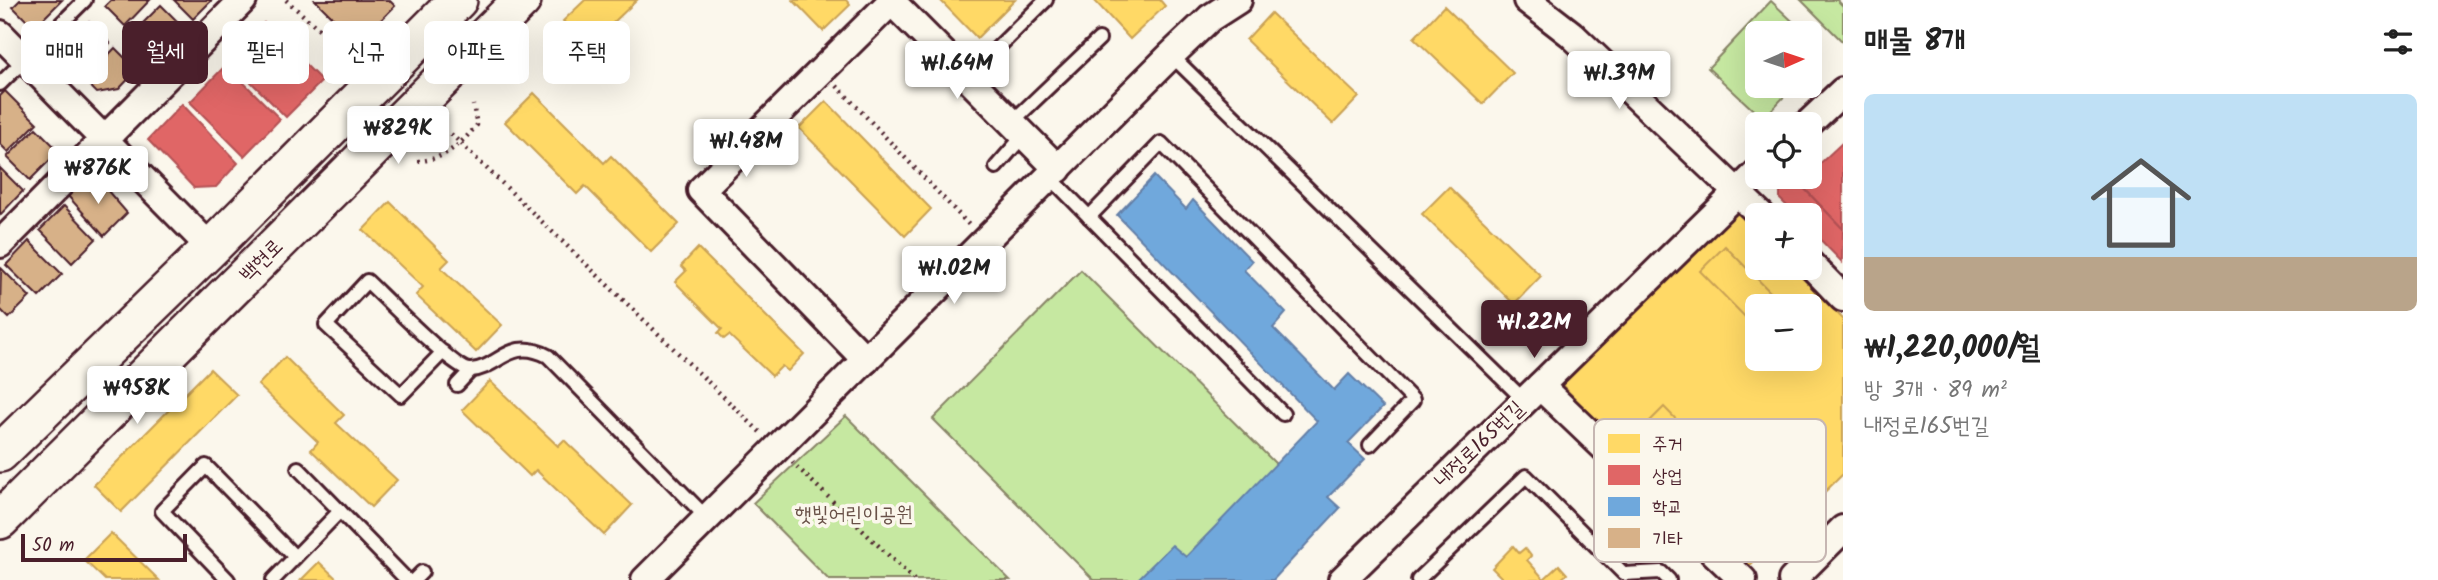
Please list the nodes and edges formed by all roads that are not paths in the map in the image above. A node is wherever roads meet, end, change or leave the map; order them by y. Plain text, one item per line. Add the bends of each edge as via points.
1 (85, 0) edge
2 (243, 0) edge
3 (458, 0) edge
4 (522, 0) edge
5 (1046, 0) edge
6 (1238, 0) edge
7 (1527, 0) edge
8 (892, 1) edge
9 (64, 21) edge
10 (0, 34) edge
11 (1099, 39) dead end
12 (21, 55) edge
13 (1171, 55) junction
14 (21, 63) edge
15 (967, 78) junction
16 (0, 84) edge
17 (48, 84) edge
18 (1843, 91) edge
19 (1821, 112) edge
20 (1018, 129) junction
21 (103, 142) junction
22 (996, 167) dead end
23 (1054, 173) junction
24 (1745, 184) edge
25 (1737, 191) junction
26 (1749, 203) edge
27 (1089, 218) junction
28 (0, 244) edge
29 (211, 248) junction
30 (1822, 276) edge
31 (1843, 298) edge
32 (443, 352) junction
33 (866, 360) junction
34 (471, 370) junction
35 (457, 385) dead end
36 (1533, 393) junction
37 (1283, 414) dead end
38 (1370, 444) dead end
39 (1594, 447) edge
40 (0, 453) edge
41 (298, 468) dead end
42 (340, 511) junction
43 (707, 518) junction
44 (0, 520) edge
45 (1843, 529) edge
46 (1594, 544) edge
47 (1826, 546) edge
48 (295, 557) junction
49 (1612, 562) edge
50 (1723, 562) edge
51 (1810, 562) edge
52 (228, 580) edge
53 (273, 580) edge
54 (407, 580) edge
55 (645, 580) edge
56 (1342, 580) edge
57 (1418, 580) edge
58 (1669, 580) edge
59 (1743, 580) edge
60 (1792, 580) edge

1 - 9 lane
2 - 21 street
3 - 29 main road
4 - 44 main road, 백현로
5 - 15 lane
6 - 13 street via 1210,18
7 - 25 street via 1571,34
8 - 15 street
8 - 33 street via 701,190
10 - 12 street
11 - 20 lane
13 - 23 street
13 - 36 lane
14 - 16 lane
15 - 20 street
17 - 21 street
18 - 19 street
20 - 22 lane
20 - 23 street
21 - 28 street
21 - 29 street
23 - 27 lane
23 - 33 street
24 - 25 street, 내정로165번길
25 - 26 street
25 - 36 street, 내정로165번길
27 - 37 lane
27 - 38 lane via 1161,143 1413,400
29 - 40 main road
30 - 31 street
32 - 32 lane via 367,281 326,325 401,395
32 - 34 lane via 459,367
33 - 43 street
34 - 35 lane
34 - 43 lane via 523,349 548,356
36 - 39 street
36 - 56 street, 내정로165번길
41 - 42 lane
42 - 48 lane
42 - 54 lane
43 - 55 street
45 - 47 street
46 - 57 lane via 1526,476
48 - 52 lane via 206,466 162,511
48 - 53 lane
49 - 58 lane via 1624,574 1661,572
50 - 59 street
51 - 60 street

